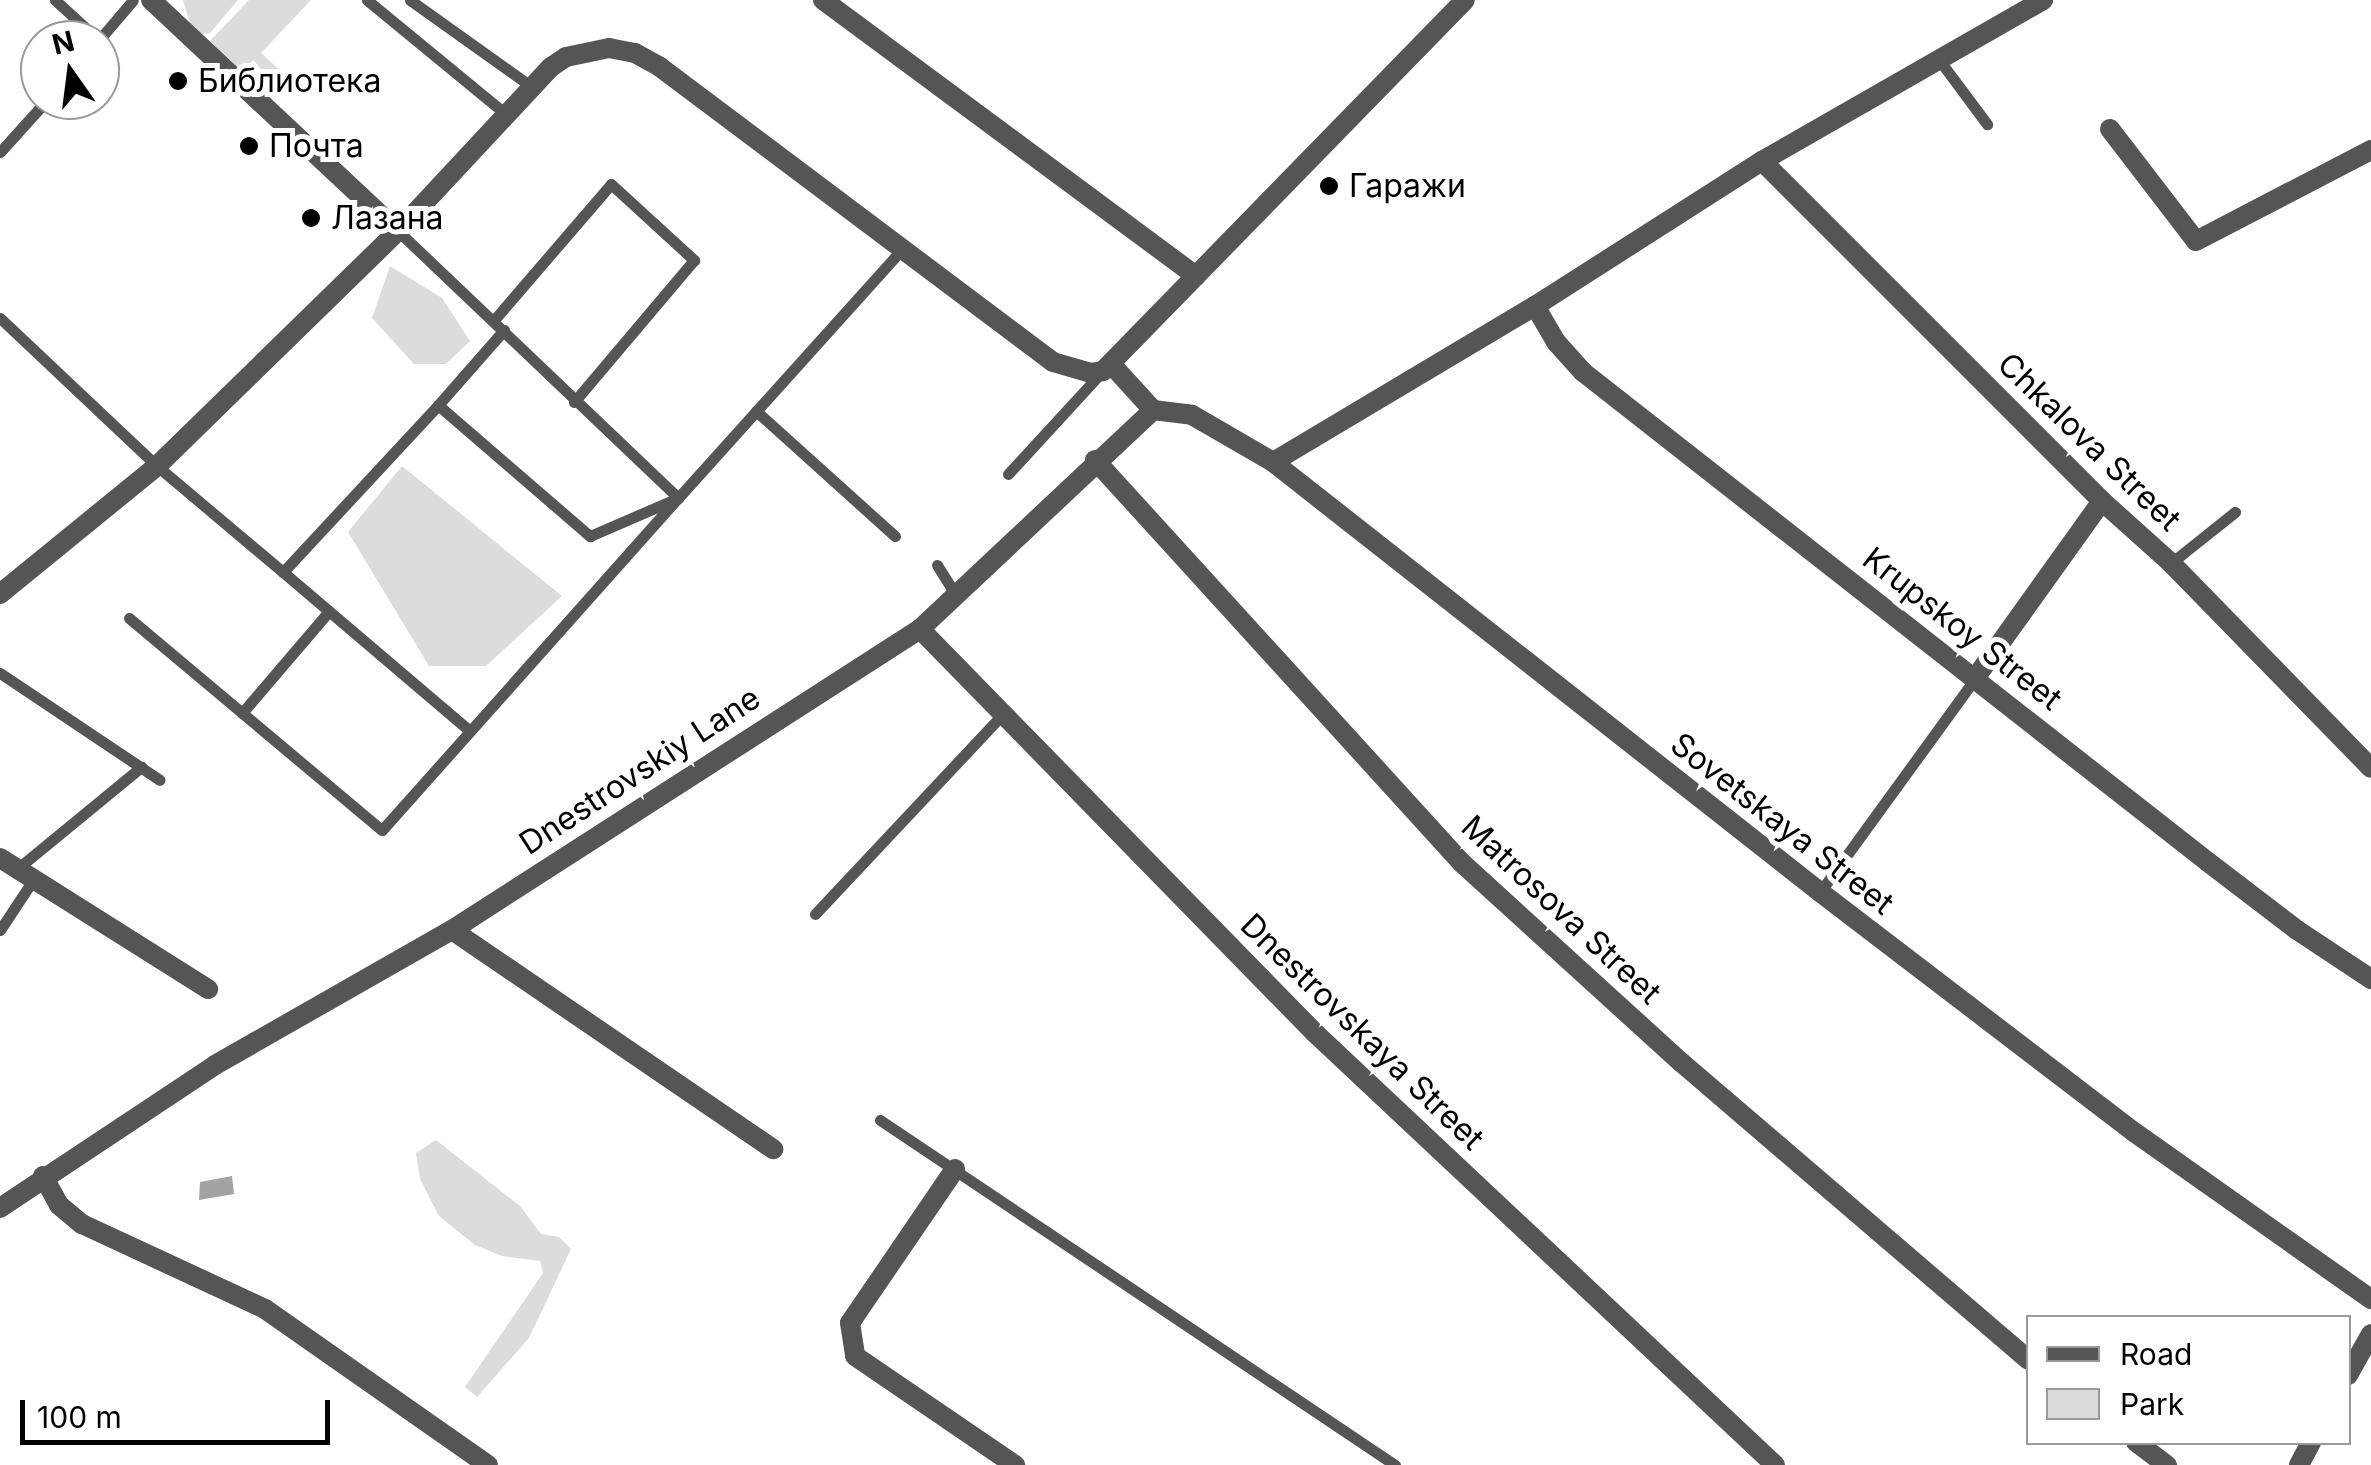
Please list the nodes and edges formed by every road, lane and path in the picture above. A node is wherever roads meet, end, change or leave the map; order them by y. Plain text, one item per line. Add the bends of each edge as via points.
1 (55, 0) edge
2 (133, 0) edge
3 (151, 0) edge
4 (367, 0) edge
5 (410, 0) edge
6 (822, 0) edge
7 (1465, 0) edge
8 (2044, 0) edge
9 (77, 20) edge
10 (114, 20) edge
11 (1937, 57) junction
12 (532, 87) junction
13 (508, 116) junction
14 (29, 120) edge
15 (1986, 124) dead end
16 (2110, 129) dead end
17 (2371, 150) edge
18 (0, 152) edge
19 (1762, 161) junction
20 (398, 231) junction
21 (904, 248) junction
22 (1196, 276) junction
23 (1535, 306) junction
24 (0, 318) edge
25 (494, 320) junction
26 (504, 330) junction
27 (1107, 368) junction
28 (574, 402) junction
29 (438, 406) junction
30 (1153, 410) junction
31 (756, 411) junction
32 (1095, 460) junction
33 (1273, 462) junction
34 (157, 466) junction
35 (1008, 474) dead end
36 (678, 498) junction
37 (2102, 501) junction
38 (2236, 512) dead end
39 (895, 536) dead end
40 (2172, 564) junction
41 (937, 565) dead end
42 (284, 572) junction
43 (0, 594) edge
44 (956, 595) junction
45 (329, 610) junction
46 (128, 618) dead end
47 (920, 630) junction
48 (0, 674) edge
49 (1976, 677) junction
50 (242, 713) junction
51 (1002, 714) junction
52 (470, 730) junction
53 (140, 767) junction
54 (2371, 768) edge
55 (160, 780) dead end
56 (17, 869) edge
57 (1820, 892) junction
58 (815, 914) dead end
59 (0, 930) edge
60 (452, 930) junction
61 (2371, 979) edge
62 (208, 989) dead end
63 (880, 1120) dead end
64 (773, 1149) dead end
65 (955, 1170) junction
66 (43, 1176) junction
67 (0, 1208) edge
68 (2371, 1300) edge
69 (2371, 1334) edge
70 (2026, 1358) edge
71 (2351, 1370) edge
72 (2140, 1445) edge
73 (488, 1465) edge
74 (1015, 1465) edge
75 (1395, 1465) edge
76 (1775, 1465) edge
77 (2166, 1465) edge

1 - 9 lane
2 - 10 lane
3 - 20 street
4 - 13 lane
5 - 12 lane
6 - 22 street
7 - 22 street
8 - 11 street
11 - 15 lane
11 - 19 street
12 - 13 street
12 - 21 street via 551,67 583,51 634,53 704,97
13 - 20 street
14 - 18 lane
16 - 17 street via 2196,240
19 - 23 street
19 - 37 street, Chkalova Street
20 - 25 lane
20 - 34 street
21 - 27 street via 1053,362 1080,372
21 - 31 lane
22 - 27 street
23 - 33 street
23 - 49 street, Krupskoy Street via 1583,372
24 - 34 lane
25 - 26 lane
25 - 28 lane via 611,184 694,260
26 - 28 lane
26 - 29 lane
27 - 30 street
27 - 35 lane
28 - 36 lane
29 - 36 lane via 590,536
29 - 42 lane
30 - 32 street, Dnestrovskiy Lane
30 - 33 street, Sovetskaya Street via 1192,416
31 - 36 lane
31 - 39 lane
32 - 44 street, Dnestrovskiy Lane
32 - 70 street, Matrosova Street via 1462,863 1696,1076
33 - 57 street, Sovetskaya Street
34 - 42 lane
34 - 43 street
36 - 52 lane
37 - 40 street, Chkalova Street
37 - 49 street
38 - 40 lane
40 - 54 street, Chkalova Street
41 - 44 lane
42 - 45 lane
44 - 47 street, Dnestrovskiy Lane
45 - 50 lane
45 - 52 lane
46 - 50 lane
47 - 51 street, Dnestrovskaya Street
47 - 60 street, Dnestrovskiy Lane
48 - 53 lane
49 - 57 lane
49 - 61 street, Krupskoy Street via 2298,930
50 - 52 lane via 382,830
51 - 58 lane
51 - 76 street, Dnestrovskaya Street via 1315,1033
53 - 55 lane
53 - 56 lane
56 - 59 lane
56 - 62 street
57 - 68 street, Sovetskaya Street via 2134,1132
60 - 64 street
60 - 66 street, Dnestrovskiy Lane via 230,1056
63 - 65 lane
65 - 74 street via 850,1323 856,1356
65 - 75 lane
66 - 67 street
66 - 73 street via 60,1205 82,1224 265,1309
69 - 71 street
72 - 77 street

